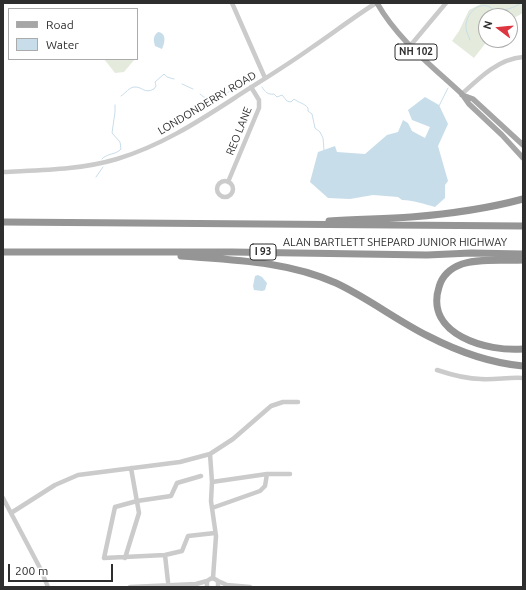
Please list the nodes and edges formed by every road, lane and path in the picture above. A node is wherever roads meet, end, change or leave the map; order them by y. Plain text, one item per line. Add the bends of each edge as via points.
1 (232, 3) edge
2 (377, 3) edge
3 (446, 3) edge
4 (410, 46) junction
5 (523, 57) edge
6 (265, 78) junction
7 (251, 87) junction
8 (462, 94) junction
9 (523, 145) edge
10 (523, 158) edge
11 (3, 172) edge
12 (228, 182) dead end
13 (521, 198) edge
14 (3, 222) edge
15 (282, 225) junction
16 (523, 226) edge
17 (3, 252) edge
18 (131, 252) junction
19 (523, 254) edge
20 (523, 260) edge
21 (523, 349) edge
22 (523, 366) edge
23 (437, 370) dead end
24 (523, 378) edge
25 (298, 402) dead end
26 (210, 454) junction
27 (131, 468) junction
28 (267, 474) junction
29 (290, 474) dead end
30 (201, 476) dead end
31 (212, 482) junction
32 (3, 498) edge
33 (137, 501) junction
34 (212, 508) junction
35 (11, 513) junction
36 (215, 533) junction
37 (165, 554) junction
38 (124, 558) junction
39 (216, 579) junction
40 (207, 581) junction
41 (168, 582) dead end
42 (48, 587) edge
43 (130, 587) edge
44 (207, 587) edge
45 (218, 587) edge
46 (250, 587) edge

1 - 6 street
2 - 4 main road, NH 102
2 - 6 street, LONDONDERRY ROAD
3 - 4 street
4 - 8 main road, NH 102
5 - 8 street via 501,63
6 - 7 street, LONDONDERRY ROAD
7 - 11 street, LONDONDERRY ROAD via 173,136 132,154 76,168
7 - 12 street, REO LANE via 259,108
8 - 9 main road, NH 102 via 473,99
8 - 10 main road, NH 102
13 - 15 highway via 485,208 448,214
14 - 15 highway, ALAN BARTLETT SHEPARD JUNIOR HIGHWAY
15 - 16 highway, ALAN BARTLETT SHEPARD JUNIOR HIGHWAY
17 - 18 highway, ALAN BARTLETT SHEPARD JUNIOR HIGHWAY / I 93
18 - 19 highway, ALAN BARTLETT SHEPARD JUNIOR HIGHWAY / I 93
18 - 22 highway via 251,262 312,274 350,290 445,344 485,359
20 - 21 highway via 477,262 454,268 444,276 436,300 440,317 459,335 491,347
23 - 24 street via 477,379
25 - 26 street via 284,402 271,406
26 - 27 street via 189,460
26 - 31 street
27 - 33 street
27 - 35 street via 78,475 63,481
28 - 29 street
28 - 31 street
28 - 34 street via 265,486 260,491
30 - 33 street via 177,483 171,496
31 - 34 street
32 - 35 street
33 - 38 street via 139,513
33 - 38 street via 115,507 104,558
34 - 36 street
35 - 42 street
36 - 37 street via 188,536 182,551
36 - 39 street
37 - 38 street
37 - 41 street
39 - 40 street
39 - 45 street
39 - 46 street via 227,585
40 - 43 street via 196,584
40 - 44 street

